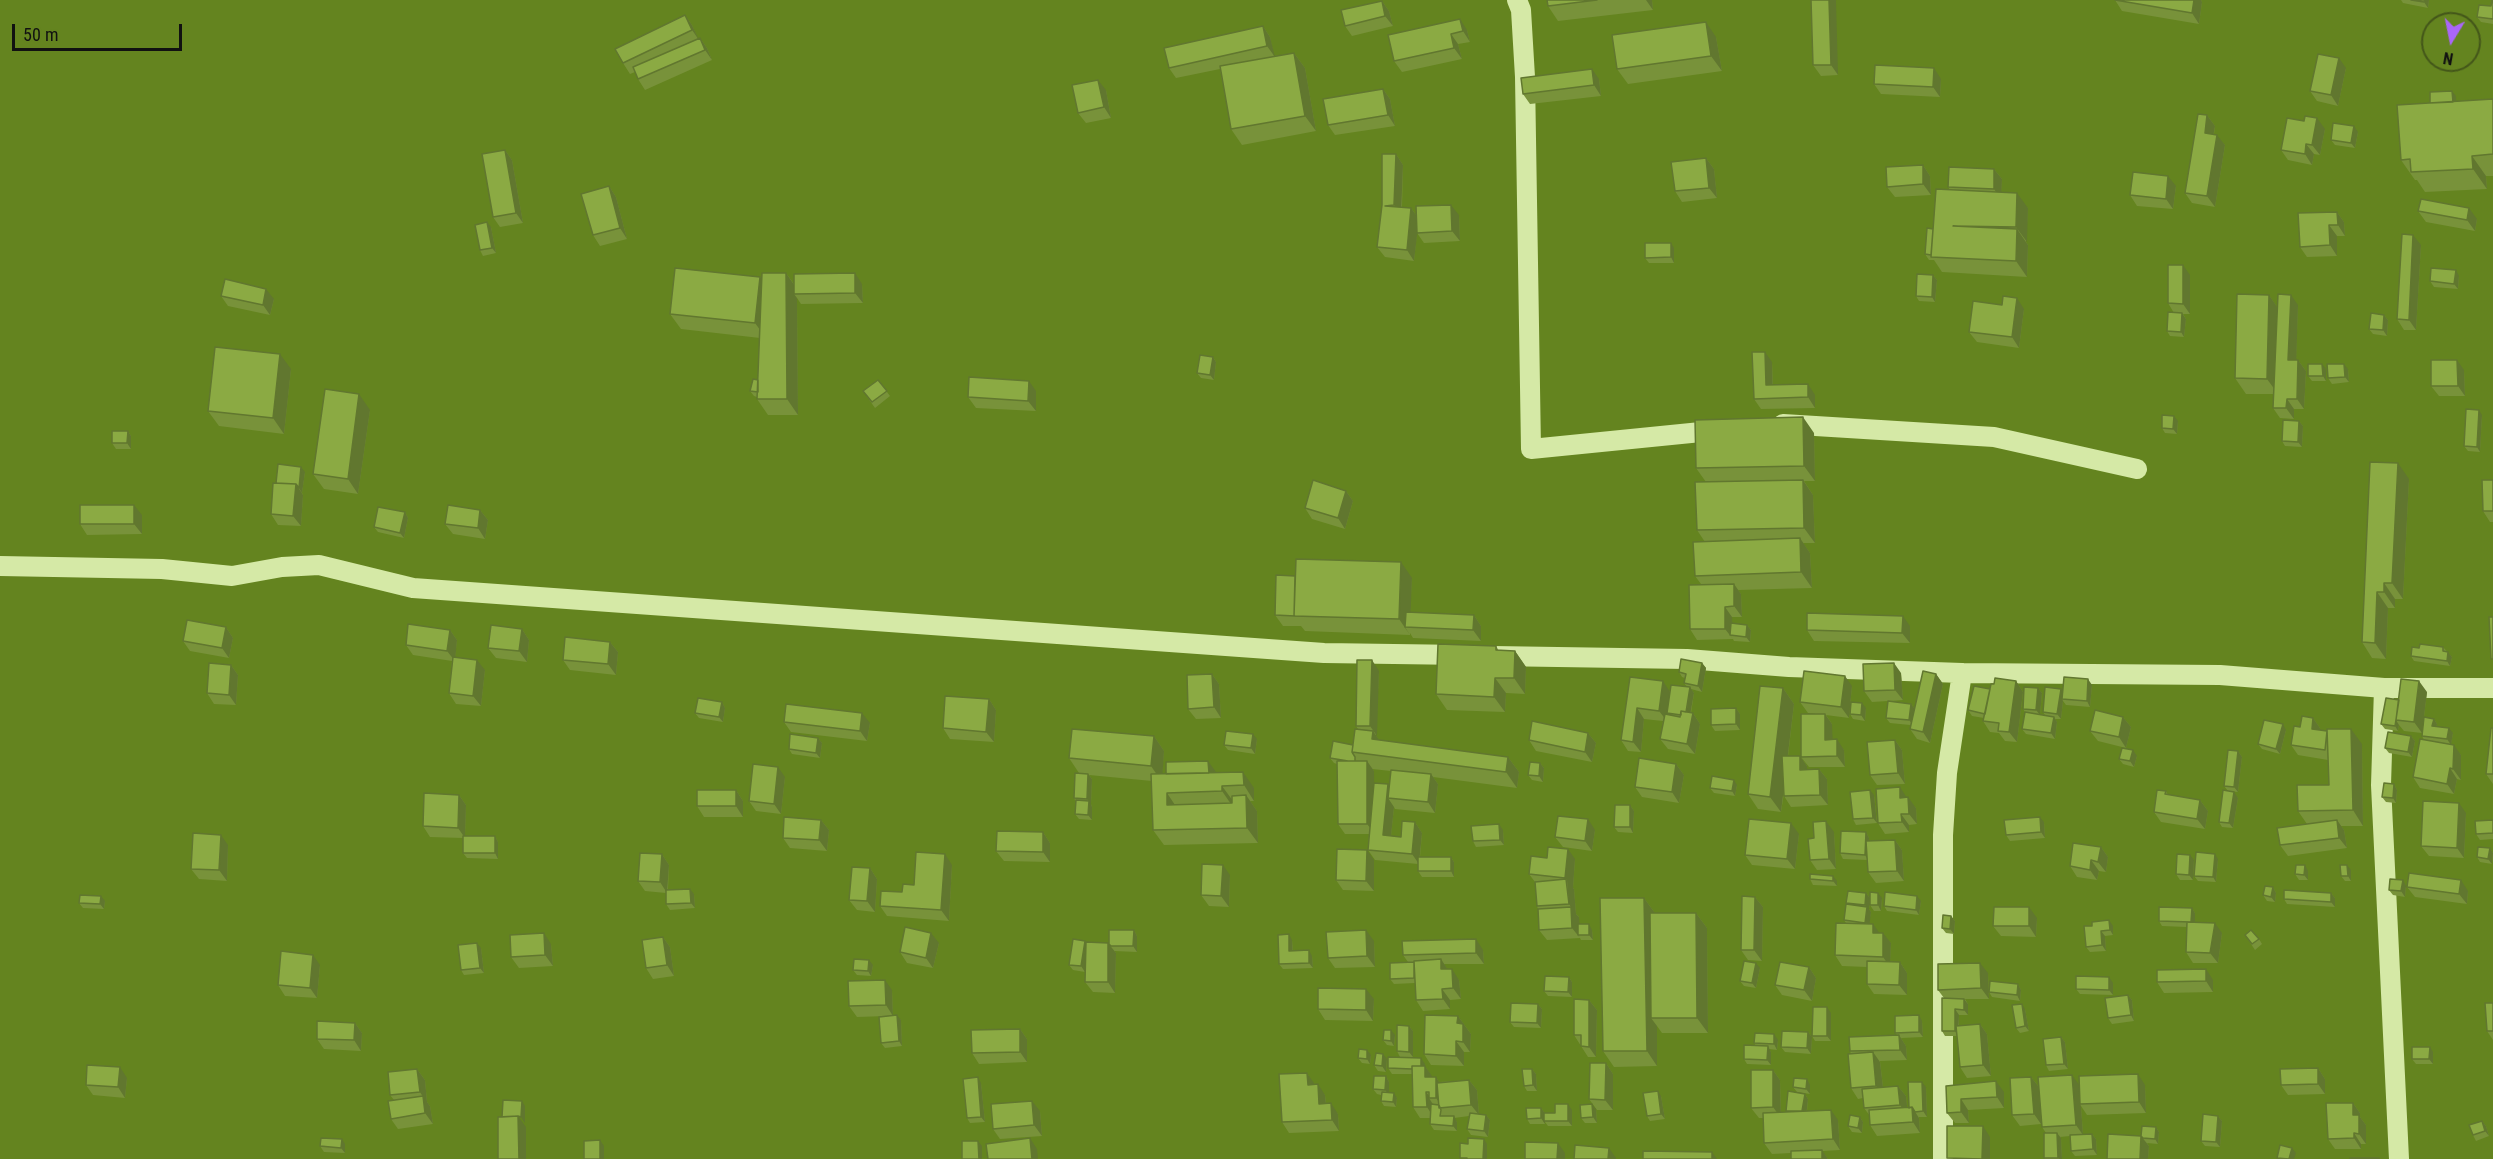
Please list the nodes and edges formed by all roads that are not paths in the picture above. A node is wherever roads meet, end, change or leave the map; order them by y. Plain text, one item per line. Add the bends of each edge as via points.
1 (1517, 0) edge
2 (1760, 426) edge
3 (1737, 429) edge
4 (2137, 469) dead end
5 (0, 566) edge
6 (1962, 673) junction
7 (2384, 688) junction
8 (2493, 688) edge
9 (1943, 1159) edge
10 (2399, 1159) edge

1 - 3 street via 1526,77 1531,449
2 - 4 street via 1794,423 1994,437
5 - 6 street via 162,569 232,576 319,565 413,588 1324,653 1687,659
6 - 7 street via 2220,675
6 - 9 street via 1947,773 1943,835
7 - 8 street
7 - 10 street via 2382,797

